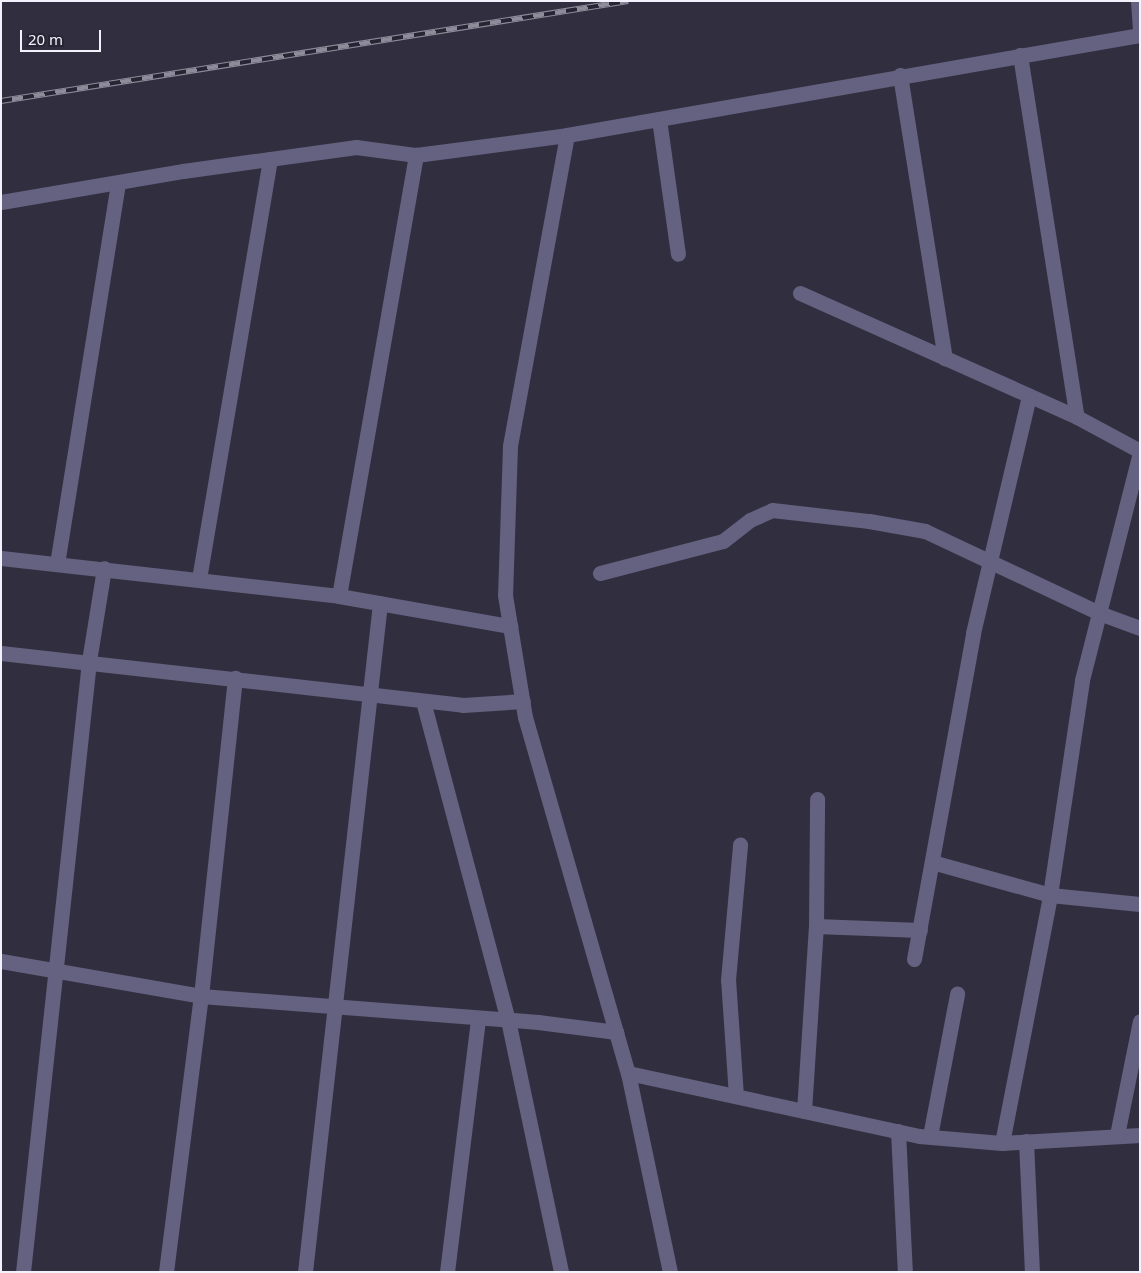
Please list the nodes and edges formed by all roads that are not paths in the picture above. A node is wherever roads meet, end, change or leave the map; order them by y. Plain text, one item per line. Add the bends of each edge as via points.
1 (1138, 1) edge
2 (1140, 34) edge
3 (1020, 55) junction
4 (900, 75) junction
5 (659, 119) junction
6 (567, 136) junction
7 (416, 155) junction
8 (270, 159) junction
9 (118, 184) junction
10 (1, 202) edge
11 (678, 254) dead end
12 (800, 293) dead end
13 (946, 358) junction
14 (1029, 396) junction
15 (1077, 417) junction
16 (1140, 452) edge
17 (1, 558) edge
18 (990, 560) junction
19 (57, 564) junction
20 (104, 568) junction
21 (600, 573) dead end
22 (200, 579) junction
23 (339, 596) junction
24 (380, 603) junction
25 (1099, 613) junction
26 (510, 626) junction
27 (1140, 628) edge
28 (1, 653) edge
29 (89, 661) junction
30 (235, 678) junction
31 (369, 696) junction
32 (423, 701) junction
33 (523, 701) junction
34 (817, 799) dead end
35 (740, 845) dead end
36 (932, 862) junction
37 (1050, 895) junction
38 (1140, 904) edge
39 (816, 926) junction
40 (920, 930) junction
41 (914, 959) dead end
42 (1, 961) edge
43 (56, 971) junction
44 (957, 994) dead end
45 (201, 996) junction
46 (335, 1008) junction
47 (478, 1018) junction
48 (508, 1020) junction
49 (1140, 1021) edge
50 (616, 1032) junction
51 (1138, 1041) edge
52 (628, 1073) junction
53 (736, 1096) junction
54 (804, 1111) junction
55 (898, 1131) junction
56 (1117, 1135) junction
57 (1140, 1135) edge
58 (930, 1136) junction
59 (1026, 1141) junction
60 (1002, 1143) junction
61 (23, 1272) edge
62 (166, 1272) edge
63 (305, 1272) edge
64 (447, 1272) edge
65 (561, 1272) edge
66 (670, 1272) edge
67 (905, 1272) edge
68 (1032, 1272) edge

1 - 2 street
2 - 3 street
3 - 4 street
3 - 15 street
4 - 5 street
4 - 13 street
5 - 6 street
5 - 11 street
6 - 7 street
6 - 26 street via 510,446 505,595
7 - 8 street via 356,147
7 - 23 street
8 - 9 street
8 - 22 street
9 - 10 street
9 - 19 street
12 - 13 street
13 - 14 street
14 - 15 street
14 - 18 street
15 - 16 street
16 - 25 street
17 - 19 street
18 - 21 street via 925,531 772,510 750,520 723,541
18 - 25 street
18 - 36 street via 972,633
19 - 20 street
20 - 22 street
20 - 29 street
22 - 23 street
23 - 24 street
24 - 26 street
24 - 31 street
25 - 27 street
25 - 37 street via 1082,680
26 - 33 street
28 - 29 street
29 - 30 street
29 - 43 street
30 - 31 street
30 - 45 street
31 - 32 street
31 - 46 street
32 - 33 street via 463,705
32 - 48 street
33 - 50 street
34 - 39 street
35 - 53 street via 728,980
36 - 37 street
36 - 40 street
37 - 38 street
37 - 60 street
39 - 40 street
39 - 54 street
40 - 41 street
42 - 43 street
43 - 45 street
43 - 61 street
44 - 58 street
45 - 46 street
45 - 62 street
46 - 47 street
46 - 63 street
47 - 48 street
47 - 64 street
48 - 50 street
48 - 65 street
49 - 51 street
50 - 52 street
51 - 56 street
52 - 53 street
52 - 66 street
53 - 54 street
54 - 55 street
55 - 58 street
55 - 67 street
56 - 57 street
56 - 59 street
58 - 60 street
59 - 60 street
59 - 68 street

